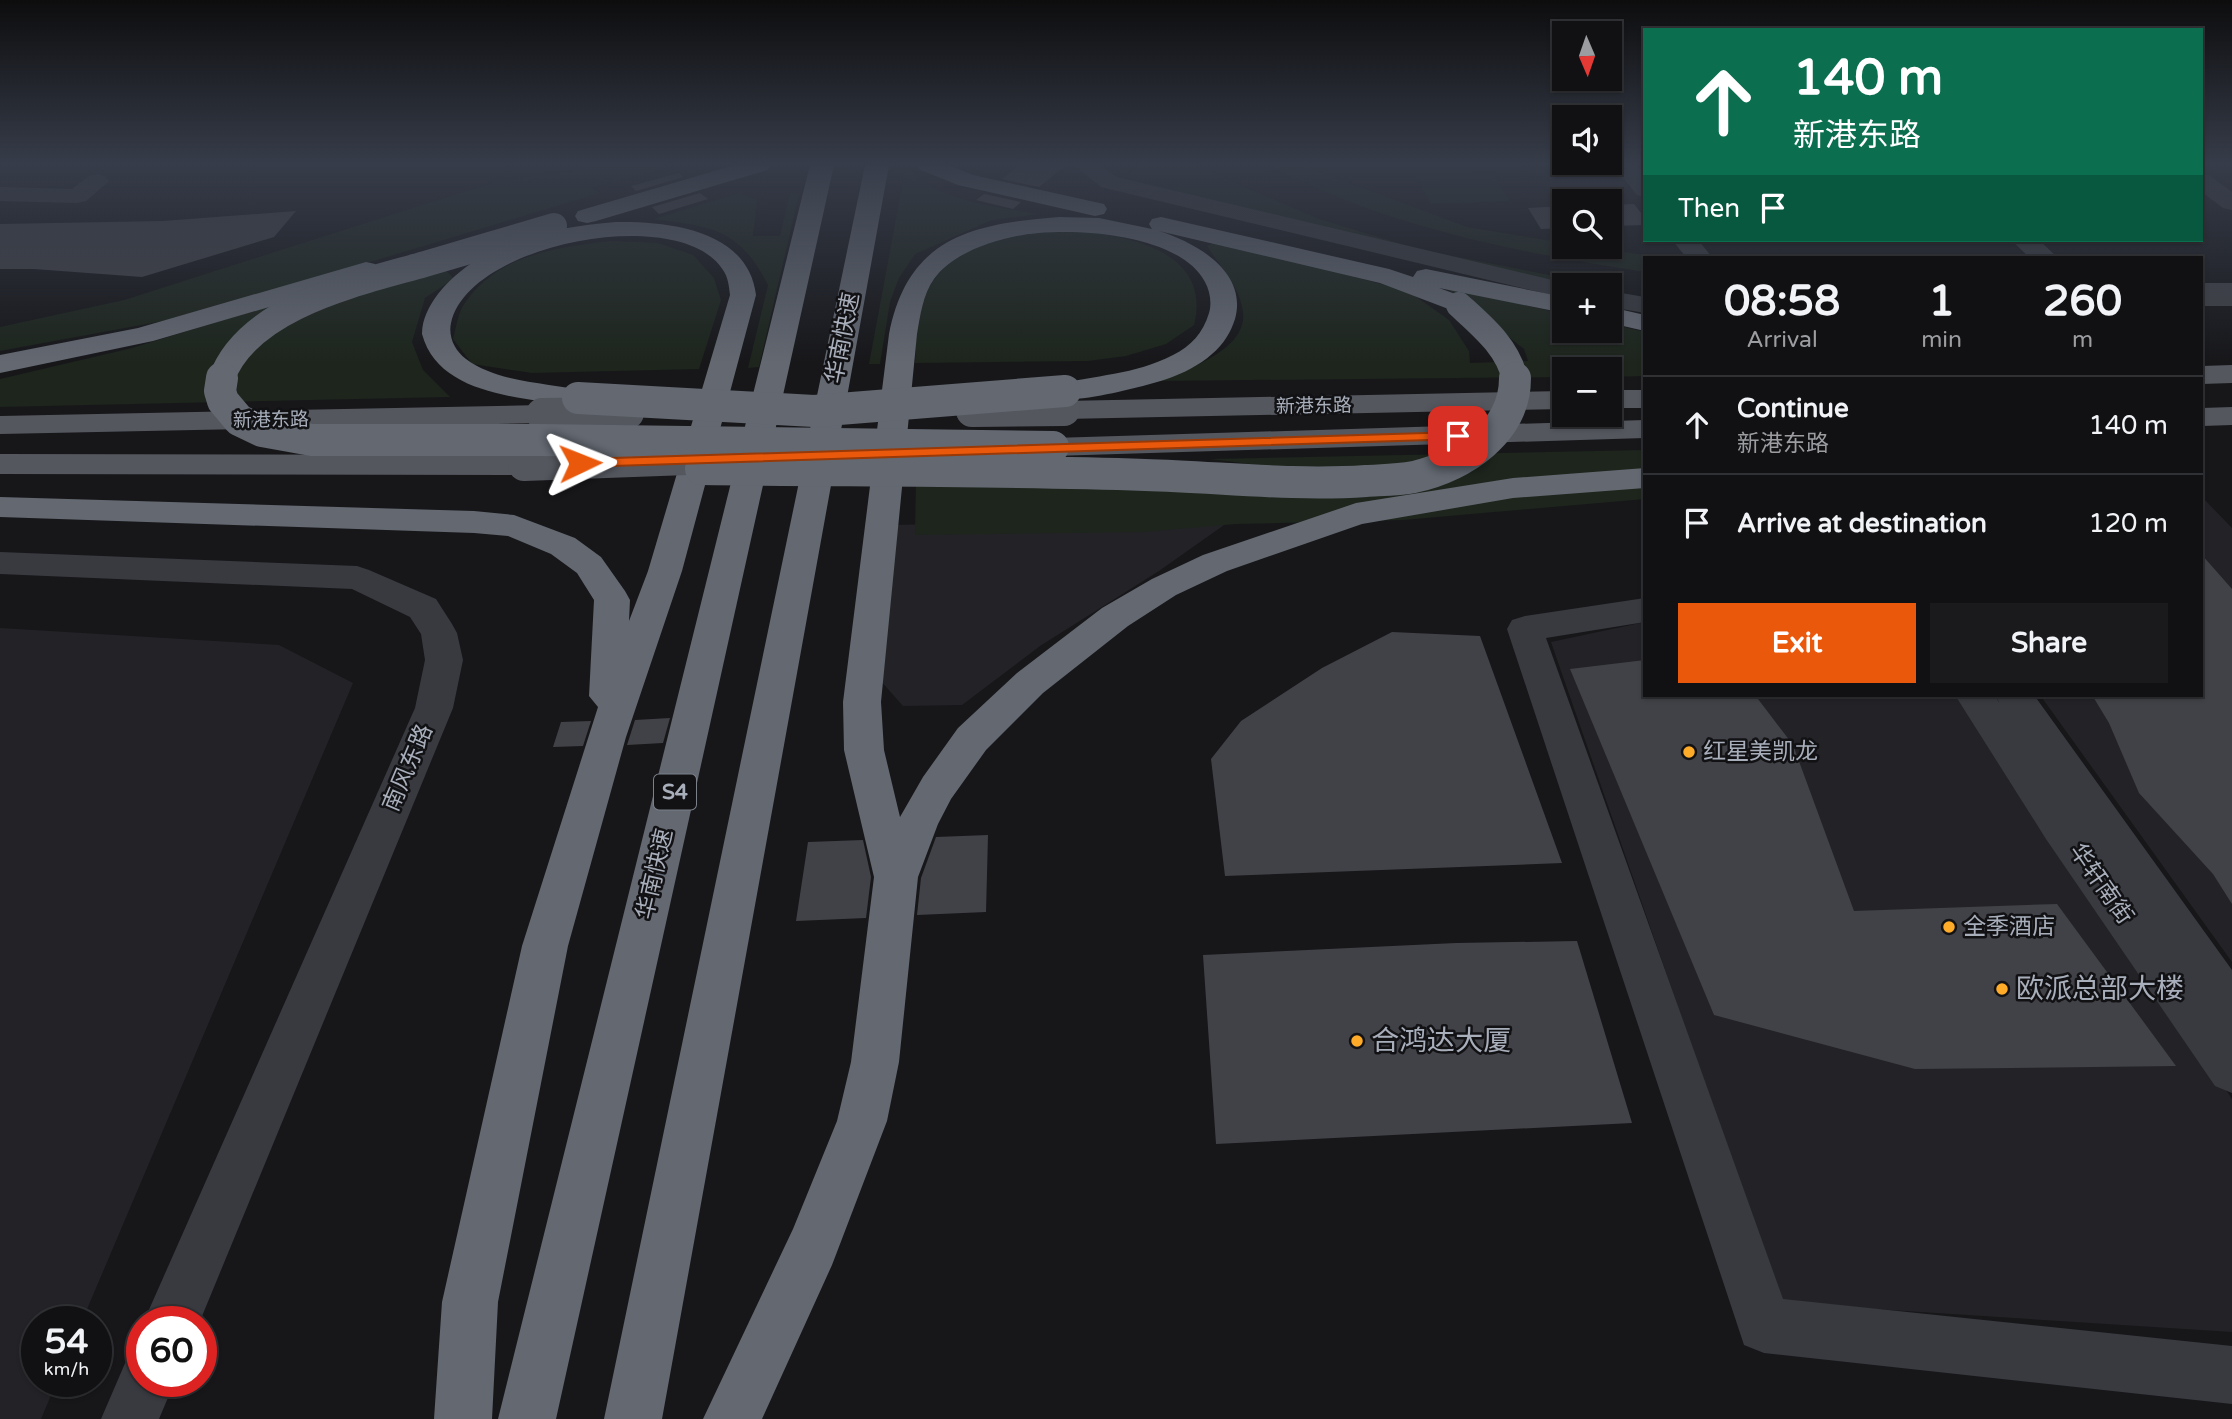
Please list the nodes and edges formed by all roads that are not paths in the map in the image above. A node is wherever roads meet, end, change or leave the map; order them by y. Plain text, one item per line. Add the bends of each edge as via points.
1 (498, 231) edge
2 (536, 231) edge
3 (599, 231) edge
4 (658, 231) edge
5 (806, 231) edge
6 (864, 231) edge
7 (1014, 231) edge
8 (1130, 231) edge
9 (1192, 231) edge
10 (1195, 231) edge
11 (1319, 231) edge
12 (1687, 242) edge
13 (2026, 242) edge
14 (1698, 256) edge
15 (2043, 256) edge
16 (1552, 287) edge
17 (1622, 301) edge
18 (1552, 303) edge
19 (1643, 305) edge
20 (1622, 318) edge
21 (1643, 323) edge
22 (0, 364) edge
23 (2203, 374) edge
24 (2232, 374) edge
25 (1622, 399) edge
26 (1643, 399) edge
27 (1552, 400) edge
28 (1065, 401) junction
29 (712, 405) edge
30 (712, 405) edge
31 (712, 405) edge
32 (712, 405) edge
33 (814, 411) junction
34 (2232, 416) edge
35 (2203, 417) edge
36 (0, 425) edge
37 (1643, 429) edge
38 (1053, 447) junction
39 (0, 464) edge
40 (524, 465) junction
41 (1643, 478) edge
42 (0, 507) edge
43 (0, 564) edge
44 (1643, 610) edge
45 (1975, 697) edge
46 (2015, 697) edge
47 (606, 737) junction
48 (896, 877) junction
49 (2232, 1008) edge
50 (2232, 1070) edge
51 (178, 1306) edge
52 (2232, 1376) edge
53 (139, 1397) edge
54 (130, 1419) edge
55 (463, 1419) edge
56 (527, 1419) edge
57 (633, 1419) edge
58 (732, 1419) edge

1 - 22 highway via 143,335
2 - 38 highway, bridge via 362,283 288,311 254,335 231,361 220,383 225,406 243,425 312,440
3 - 30 highway, bridge via 543,242 485,265 451,293 435,327 438,344 455,365 488,380 578,398
4 - 31 highway, bridge via 712,247 728,258 742,281 743,295
5 - 56 highway, 华南快速 / S4
6 - 57 highway, 华南快速
7 - 48 highway via 967,243 927,270 915,287 903,334 862,702 864,750
8 - 28 highway via 1181,247 1212,271 1224,300 1223,315 1202,348 1177,365
9 - 40 highway, bridge via 1389,277 1458,305 1503,350 1516,378 1511,408 1494,435 1459,459 1417,476 1298,483 1055,473
10 - 18 highway
11 - 16 street
12 - 14 street
13 - 15 street
17 - 19 street
20 - 21 highway
23 - 24 main road
25 - 26 main road
27 - 28 main road, 新港东路
28 - 33 main road, 新港东路, bridge
29 - 33 highway, bridge
32 - 47 highway, bridge via 665,571
33 - 36 main road, 新港东路, bridge
34 - 35 main road
37 - 38 main road, 新港东路
38 - 40 main road, 新港东路, bridge
39 - 40 main road, 新港东路
41 - 48 highway via 1513,488 1356,514 1215,563 1164,587 1072,649 972,739 918,822
42 - 47 highway via 514,526 563,546 589,565 612,600
43 - 51 street, 南风东路 via 357,578 423,608 439,633 444,660 434,708
44 - 52 street via 1525,629 1763,1325
45 - 50 street, 华轩南街
46 - 49 street, 华轩南街
47 - 55 highway via 545,946 473,1288
48 - 58 highway via 875,1062 862,1121 813,1246
53 - 54 street

